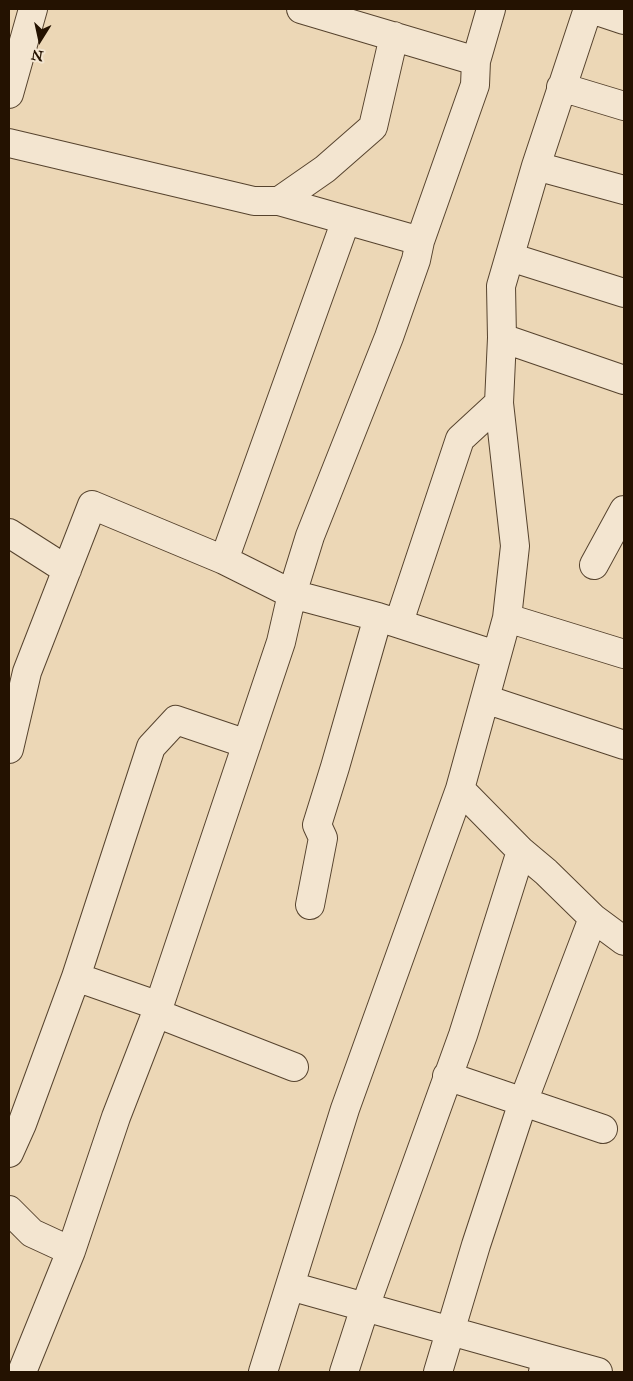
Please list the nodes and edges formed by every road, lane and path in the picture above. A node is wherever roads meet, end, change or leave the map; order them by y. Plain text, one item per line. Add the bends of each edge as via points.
1 (33, 9) edge
2 (302, 9) edge
3 (491, 9) edge
4 (590, 9) edge
5 (624, 20) edge
6 (394, 36) junction
7 (476, 61) junction
8 (561, 87) junction
9 (9, 94) edge
10 (624, 106) edge
11 (9, 143) edge
12 (536, 166) junction
13 (624, 190) edge
14 (279, 201) junction
15 (346, 220) junction
16 (420, 241) junction
17 (510, 256) junction
18 (624, 293) edge
19 (502, 338) junction
20 (624, 380) edge
21 (499, 403) junction
22 (624, 510) edge
23 (9, 533) edge
24 (224, 560) junction
25 (594, 565) dead end
26 (67, 570) junction
27 (292, 594) junction
28 (507, 618) junction
29 (389, 620) junction
30 (624, 654) edge
31 (496, 655) junction
32 (485, 699) junction
33 (247, 744) junction
34 (624, 745) edge
35 (9, 749) edge
36 (460, 790) junction
37 (521, 852) junction
38 (310, 905) dead end
39 (593, 918) junction
40 (624, 941) edge
41 (76, 977) junction
42 (157, 1010) junction
43 (294, 1067) dead end
44 (447, 1076) junction
45 (524, 1102) junction
46 (603, 1129) dead end
47 (9, 1153) edge
48 (9, 1210) edge
49 (71, 1251) junction
50 (290, 1286) junction
51 (365, 1307) junction
52 (450, 1332) junction
53 (545, 1365) edge
54 (22, 1372) edge
55 (263, 1372) edge
56 (344, 1372) edge
57 (438, 1372) edge
58 (598, 1372) edge

1 - 9 street
2 - 6 street
3 - 7 street
4 - 5 street
4 - 8 street
6 - 7 street
6 - 14 street via 373,127 325,169
7 - 16 street via 475,85
8 - 10 street
8 - 12 street
11 - 14 street via 254,201
12 - 13 street
12 - 17 street
14 - 15 street
15 - 16 street
15 - 24 street
16 - 27 street via 389,337 310,536
17 - 18 street
17 - 19 street via 501,286
19 - 20 street
19 - 21 street
21 - 28 street via 515,546
21 - 29 street via 460,439
22 - 25 street
23 - 26 street
24 - 26 street via 92,505
24 - 27 street
26 - 35 street via 27,672
27 - 29 street
27 - 33 street via 281,642
28 - 30 street
28 - 31 street
29 - 31 street
29 - 38 street via 317,825 323,838
31 - 32 street
32 - 34 street
32 - 36 street
33 - 41 street via 176,720 151,747
33 - 42 street
36 - 37 street
36 - 50 street via 345,1109
37 - 39 street
37 - 44 street
39 - 40 street
39 - 45 street
41 - 42 street
41 - 47 street
42 - 43 street
42 - 49 street via 116,1117
44 - 45 street
44 - 51 street
45 - 46 street
45 - 52 street
48 - 49 street via 32,1233
49 - 54 street
50 - 51 street
50 - 55 street
51 - 52 street
51 - 56 street
52 - 53 street
52 - 57 street
53 - 58 street

